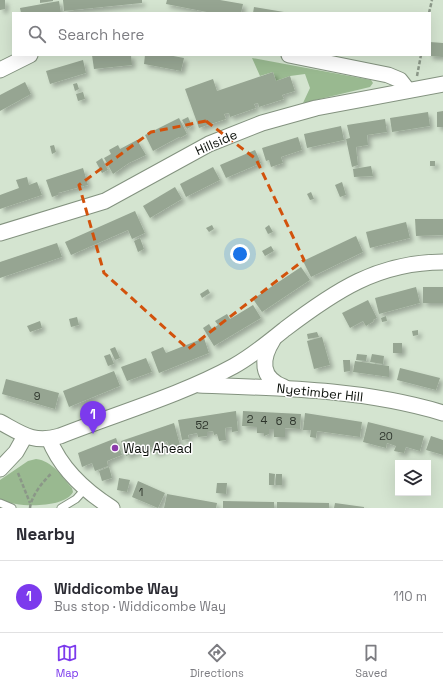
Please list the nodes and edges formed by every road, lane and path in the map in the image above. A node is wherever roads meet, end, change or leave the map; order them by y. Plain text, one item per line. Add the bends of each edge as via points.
1 (432, 0) edge
2 (429, 12) edge
3 (28, 56) edge
4 (294, 56) edge
5 (421, 56) edge
6 (0, 70) edge
7 (443, 84) edge
8 (411, 89) junction
9 (0, 233) edge
10 (443, 262) edge
11 (275, 337) junction
12 (196, 384) junction
13 (285, 387) junction
14 (443, 414) edge
15 (0, 422) edge
16 (25, 436) junction
17 (49, 440) junction
18 (0, 469) edge
19 (18, 473) dead end
20 (52, 473) dead end
21 (85, 489) junction
22 (0, 503) edge
23 (30, 504) junction
24 (12, 508) edge
25 (30, 508) edge
26 (61, 508) edge
27 (112, 508) edge

1 - 2 path
3 - 6 street
4 - 8 street via 388,75
5 - 8 path
7 - 8 street, Hillside
8 - 9 street, Hillside via 316,108 262,124 209,144 105,200
10 - 11 street via 412,263 374,274 334,294
11 - 12 street via 235,365
11 - 13 street via 266,355 265,368 272,381
12 - 13 street, Nyetimber Hill
12 - 17 street
13 - 14 street, Nyetimber Hill via 319,389 361,396
15 - 16 street
16 - 17 street
16 - 18 street via 13,456
17 - 21 street via 64,466
19 - 23 path
20 - 23 path
21 - 26 lane via 76,499
21 - 27 street
22 - 24 lane
23 - 25 path

